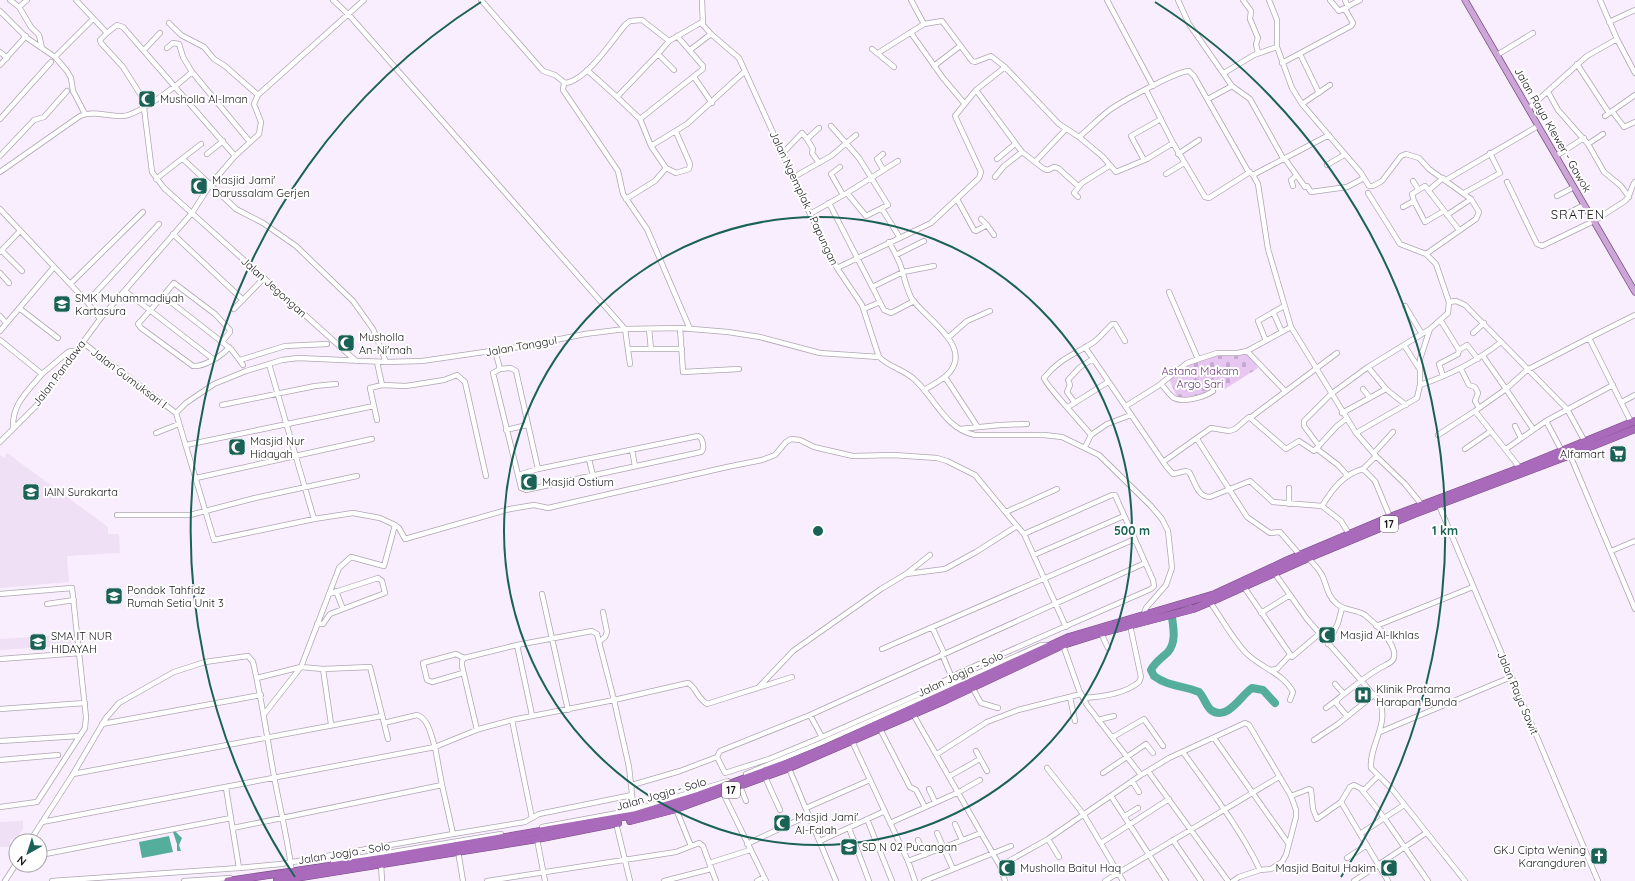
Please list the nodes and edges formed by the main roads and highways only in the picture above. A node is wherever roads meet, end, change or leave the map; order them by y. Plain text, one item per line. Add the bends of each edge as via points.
1 (1465, 0) edge
2 (1635, 292) edge
3 (1634, 424) edge
4 (1566, 454) junction
5 (1437, 502) junction
6 (1273, 571) junction
7 (1144, 618) junction
8 (957, 688) junction
9 (851, 739) junction
10 (788, 766) junction
11 (634, 815) junction
12 (535, 834) junction
13 (295, 876) edge
14 (228, 881) edge
15 (277, 881) edge

1 - 2 main road, Jalan Raya Klewer - Gawok
3 - 4 highway, 17
3 - 4 highway, 17 via 1585,442
4 - 5 highway, 17
4 - 5 highway, 17 via 1520,468
5 - 6 highway, 17
5 - 6 highway, 17 via 1422,505 1349,534 1300,555
6 - 7 highway, 17
6 - 7 highway, 17 via 1210,602
7 - 8 highway, Jalan Jogja - Solo / 17 via 1069,637
7 - 8 highway, Jalan Jogja - Solo / 17 via 1130,625 1063,645 972,687
8 - 9 highway, Jalan Jogja - Solo / 17
8 - 9 highway, Jalan Jogja - Solo / 17 via 912,714
9 - 10 highway, Jalan Jogja - Solo / 17
10 - 11 highway, Jalan Jogja - Solo / 17 via 730,782
10 - 11 highway, Jalan Jogja - Solo / 17 via 765,777 676,809
11 - 12 highway, Jalan Jogja - Solo / 17
11 - 12 highway, Jalan Jogja - Solo / 17 via 616,823
12 - 13 highway, Jalan Jogja - Solo / 17 via 458,851
12 - 13 highway, Jalan Jogja - Solo / 17 via 308,868
13 - 14 highway, Jalan Jogja - Solo / 17
13 - 15 highway, Jalan Jogja - Solo / 17

